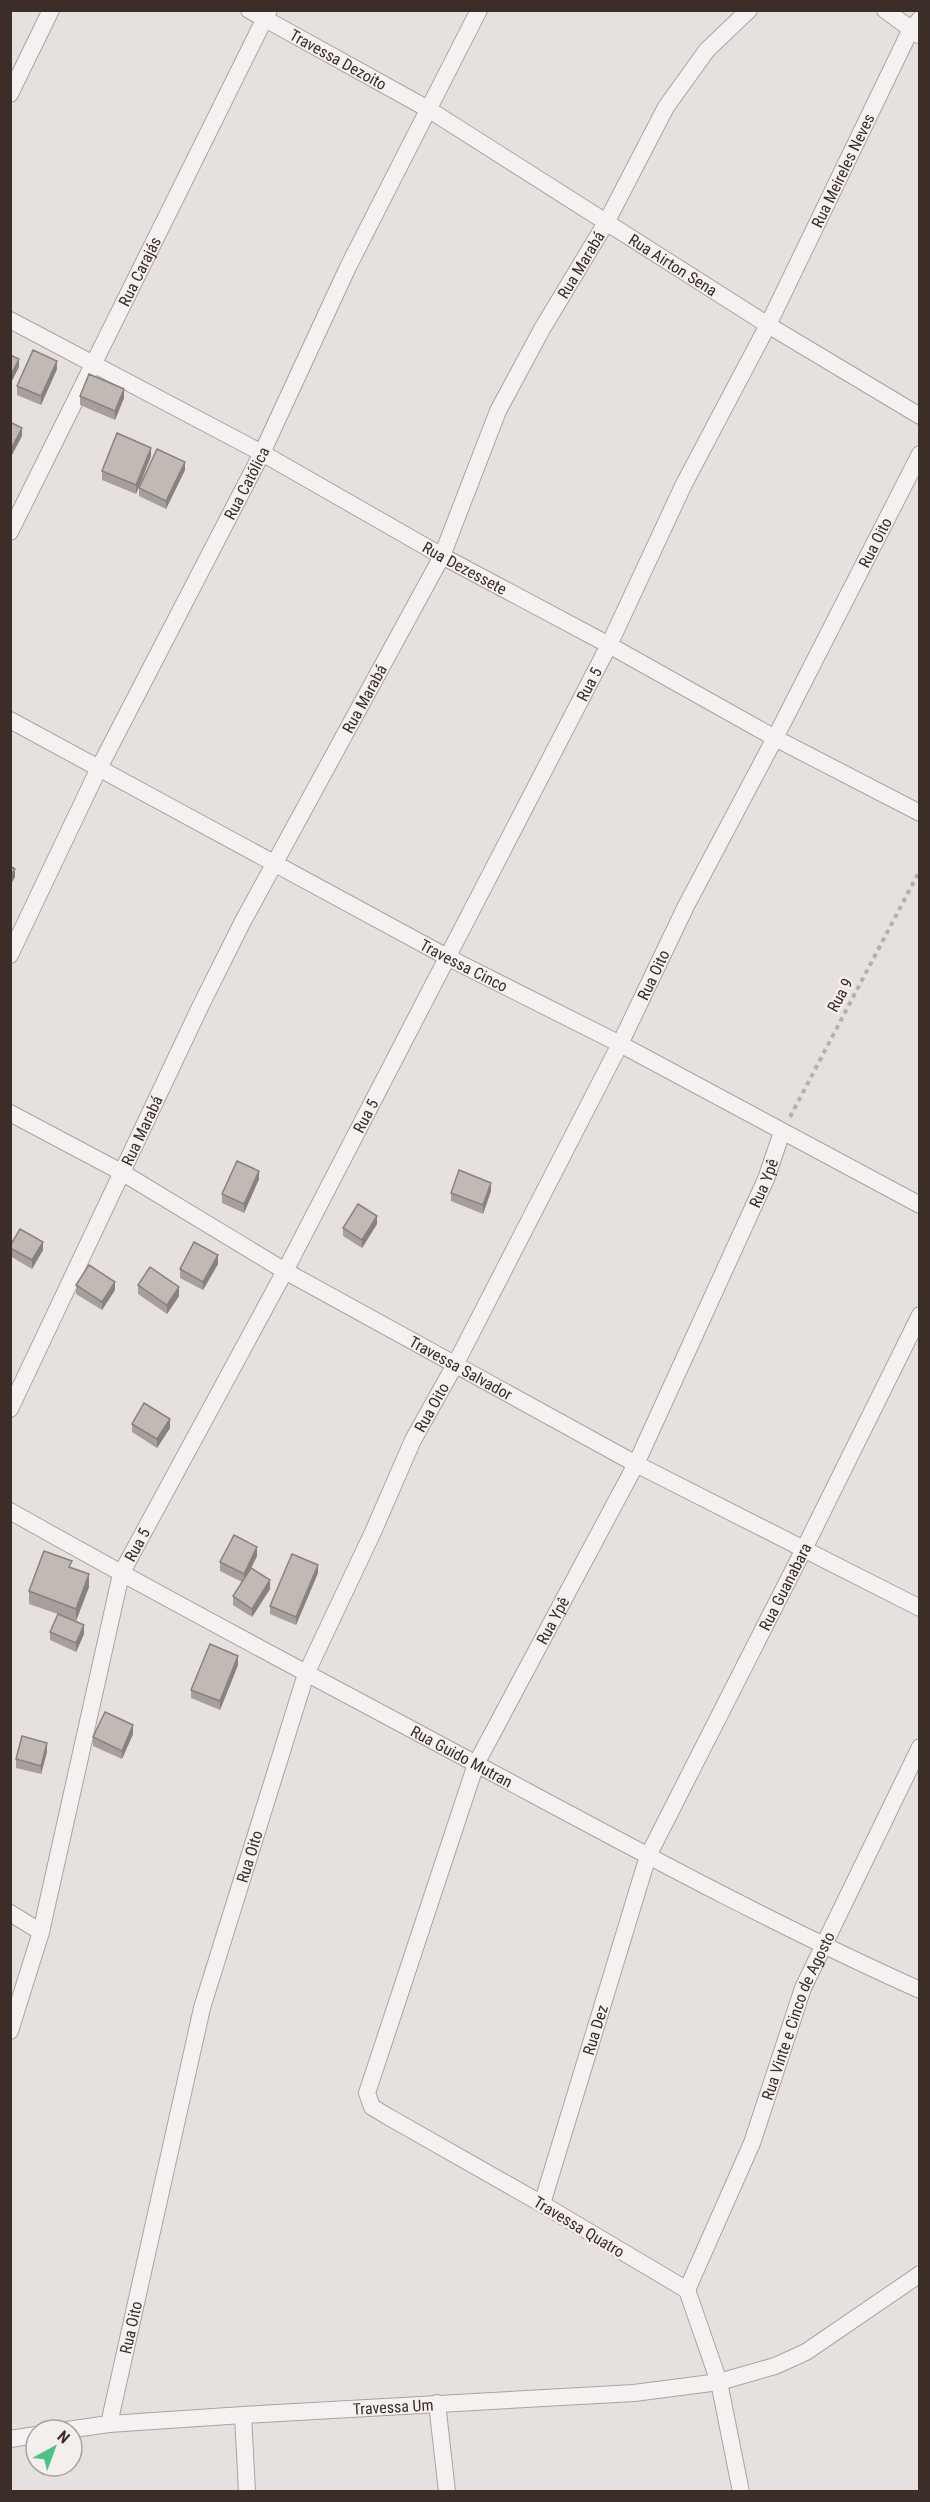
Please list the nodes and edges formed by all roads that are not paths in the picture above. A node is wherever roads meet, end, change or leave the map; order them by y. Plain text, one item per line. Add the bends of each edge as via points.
1 (51, 10) edge
2 (249, 10) edge
3 (478, 10) edge
4 (749, 10) edge
5 (885, 10) edge
6 (267, 15) edge
7 (917, 28) edge
8 (10, 94) edge
9 (428, 109) junction
10 (607, 221) junction
11 (10, 320) edge
12 (768, 325) junction
13 (94, 363) junction
14 (920, 416) edge
15 (262, 453) junction
16 (920, 454) edge
17 (10, 532) edge
18 (442, 556) junction
19 (609, 645) junction
20 (10, 720) edge
21 (776, 738) junction
22 (99, 768) junction
23 (920, 813) edge
24 (275, 864) junction
25 (10, 955) edge
26 (447, 957) junction
27 (620, 1044) junction
28 (10, 1113) edge
29 (782, 1131) junction
30 (123, 1173) junction
31 (920, 1205) edge
32 (285, 1271) junction
33 (920, 1315) edge
34 (456, 1363) junction
35 (10, 1409) edge
36 (636, 1464) junction
37 (10, 1511) edge
38 (804, 1549) junction
39 (121, 1574) junction
40 (920, 1608) edge
41 (306, 1674) junction
42 (920, 1747) edge
43 (476, 1764) junction
44 (648, 1856) junction
45 (10, 1913) edge
46 (41, 1932) junction
47 (823, 1947) junction
48 (920, 1990) edge
49 (10, 2031) edge
50 (387, 2116) joint
51 (543, 2204) junction
52 (920, 2274) edge
53 (687, 2290) junction
54 (719, 2382) junction
55 (437, 2403) junction
56 (243, 2415) junction
57 (109, 2424) junction
58 (84, 2428) edge
59 (247, 2492) edge
60 (447, 2492) edge
61 (741, 2492) edge

1 - 8 street
2 - 6 street, Travessa Dezoito
3 - 9 street, Rua Católica
4 - 10 street, Rua Marabá via 707,50 683,81
5 - 7 street
6 - 9 street, Travessa Dezoito
6 - 13 street, Rua Carajás
7 - 12 street, Rua Meireles Neves
9 - 10 street, Rua Airton Sena
9 - 15 street, Rua Católica via 348,267
10 - 12 street, Rua Airton Sena
10 - 18 street, Rua Marabá via 498,411
11 - 13 street, Rua Dezessete
12 - 14 street, Rua Airton Sena
12 - 19 street, Rua 5 via 684,484
13 - 15 street, Rua Dezessete
13 - 17 street, Rua Carajás
15 - 18 street, Rua Dezessete
15 - 22 street, Rua Católica
16 - 21 street, Rua Oito
18 - 19 street, Rua Dezessete
18 - 24 street, Rua Marabá
19 - 21 street, Rua Dezessete
19 - 26 street, Rua 5
20 - 22 street, Travessa Cinco
21 - 23 street, Rua Dezessete
21 - 27 street, Rua Oito via 686,906
22 - 24 street, Travessa Cinco
22 - 25 street, Rua Católica
24 - 26 street, Travessa Cinco
24 - 30 street, Rua Marabá via 201,1005
26 - 27 street, Travessa Cinco
26 - 32 street, Rua 5
27 - 29 street, Travessa Cinco
27 - 34 street, Rua Oito
28 - 30 street, Travessa Salvador
29 - 31 street, Travessa Cinco
29 - 36 street, Rua Ypê via 766,1179
30 - 32 street, Travessa Salvador
30 - 35 street, Rua Marabá
32 - 34 street, Travessa Salvador
32 - 39 street, Rua 5
33 - 38 street, Rua Guanabara
34 - 36 street, Travessa Salvador
34 - 41 street, Rua Oito via 413,1440
36 - 38 street, Travessa Salvador
36 - 43 street, Rua Ypê
37 - 39 street, Rua Guido Mutran
38 - 40 street, Travessa Salvador
38 - 44 street, Rua Guanabara
39 - 41 street, Rua Guido Mutran
39 - 46 street, Rua 5
41 - 43 street, Rua Guido Mutran
41 - 57 street, Rua Oito via 202,2008
42 - 47 street, Rua Vinte e Cinco de Agosto
43 - 44 street, Rua Guido Mutran
43 - 50 street, Rua Ypê via 367,2093 372,2107
44 - 47 street, Rua Guido Mutran
44 - 51 street, Rua Dez
45 - 46 street
46 - 49 street, Rua 5
47 - 48 street, Rua Guido Mutran
47 - 53 street, Rua Vinte e Cinco de Agosto via 802,1988 752,2143
50 - 51 street, Travessa Quatro
51 - 53 street, Travessa Quatro
52 - 54 street, Travessa Um via 806,2352 775,2366
53 - 54 street
54 - 55 street, Travessa Um via 634,2392
54 - 61 street
55 - 56 street, Travessa Um
55 - 60 street
56 - 57 street, Travessa Um
56 - 59 street
57 - 58 street, Travessa Um

